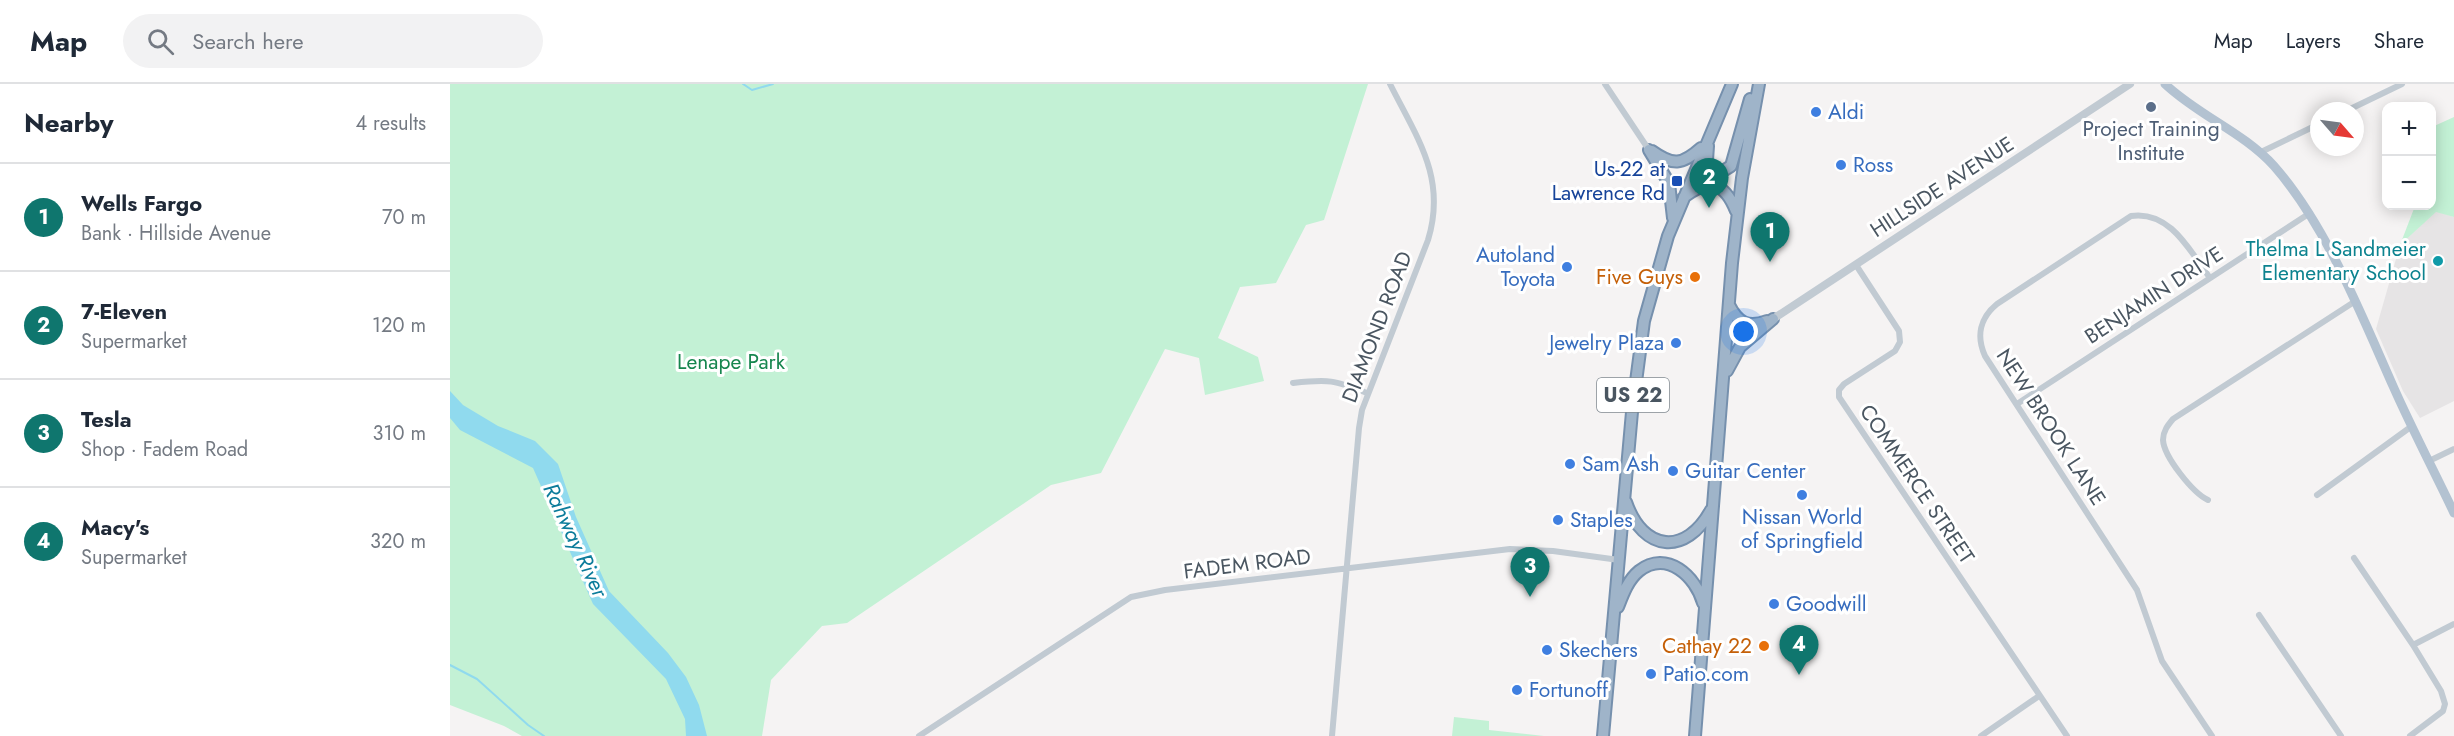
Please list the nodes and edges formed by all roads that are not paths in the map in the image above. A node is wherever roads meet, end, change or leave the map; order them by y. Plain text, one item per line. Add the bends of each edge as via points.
1 (1390, 84) edge
2 (1605, 84) edge
3 (1757, 84) edge
4 (2130, 84) edge
5 (2165, 84) edge
6 (2402, 84) edge
7 (1730, 86) edge
8 (2364, 102) edge
9 (2310, 128) edge
10 (1707, 140) junction
11 (1649, 150) junction
12 (2261, 152) junction
13 (1682, 199) junction
14 (2310, 213) junction
15 (1737, 214) junction
16 (1673, 222) junction
17 (1856, 265) junction
18 (2210, 278) junction
19 (2354, 302) junction
20 (1729, 305) junction
21 (1773, 319) junction
22 (1723, 380) junction
23 (1293, 383) dead end
24 (1368, 393) junction
25 (2017, 404) junction
26 (2412, 426) junction
27 (2454, 449) edge
28 (2430, 461) junction
29 (2317, 495) dead end
30 (1624, 496) junction
31 (2208, 500) dead end
32 (1713, 506) junction
33 (2454, 513) edge
34 (2354, 558) dead end
35 (1618, 560) junction
36 (1346, 568) junction
37 (1705, 609) junction
38 (2259, 615) dead end
39 (1614, 618) junction
40 (2454, 624) edge
41 (2413, 645) junction
42 (2039, 696) junction
43 (919, 736) edge
44 (1332, 736) edge
45 (1603, 736) edge
46 (1695, 736) edge
47 (1982, 736) edge
48 (2067, 736) edge
49 (2212, 736) edge
50 (2341, 736) edge
51 (2410, 736) edge

1 - 24 street, DIAMOND ROAD via 1430,167 1434,213 1428,240
2 - 11 street
3 - 10 highway via 1734,161 1726,170 1717,171 1709,166
3 - 15 highway
4 - 17 street, HILLSIDE AVENUE
5 - 12 main road
6 - 8 street
7 - 10 highway, US 22
9 - 12 street
10 - 11 highway via 1680,162
10 - 13 highway, US 22
11 - 16 highway via 1669,183
12 - 14 main road
13 - 15 highway via 1698,188 1713,185 1728,195
13 - 16 highway, US 22
14 - 18 street, BENJAMIN DRIVE
14 - 19 main road
15 - 20 highway
16 - 30 highway, US 22 via 1652,286 1640,344
17 - 21 street, HILLSIDE AVENUE
17 - 42 street, COMMERCE STREET via 1899,332 1900,342 1895,351 1844,384 1839,397
18 - 25 street, BENJAMIN DRIVE
18 - 25 street, NEW BROOK LANE via 2164,222 2145,215 2123,219 1998,304 1985,317 1981,348
19 - 26 main road
19 - 31 street via 2173,419 2165,429 2166,451 2193,491
20 - 21 highway via 1746,324
20 - 22 highway
21 - 22 highway via 1740,347
22 - 32 highway
23 - 24 street via 1335,381
24 - 36 street, DIAMOND ROAD via 1359,428
25 - 49 street, NEW BROOK LANE via 2137,590 2163,661
26 - 28 main road
26 - 29 street
27 - 28 street
28 - 33 main road
30 - 32 highway via 1639,528 1650,538 1664,542 1692,535
30 - 35 highway, US 22
32 - 37 highway
34 - 41 street
35 - 36 street, FADEM ROAD via 1510,549
35 - 39 highway, US 22
36 - 43 street, FADEM ROAD via 1131,597
36 - 44 street, DIAMOND ROAD
37 - 39 highway via 1698,587 1686,572 1658,564 1641,569 1630,580
37 - 46 highway
38 - 50 street
39 - 45 highway, US 22
40 - 41 street
41 - 51 street via 2445,704 2437,717
42 - 47 street
42 - 48 street, COMMERCE STREET

